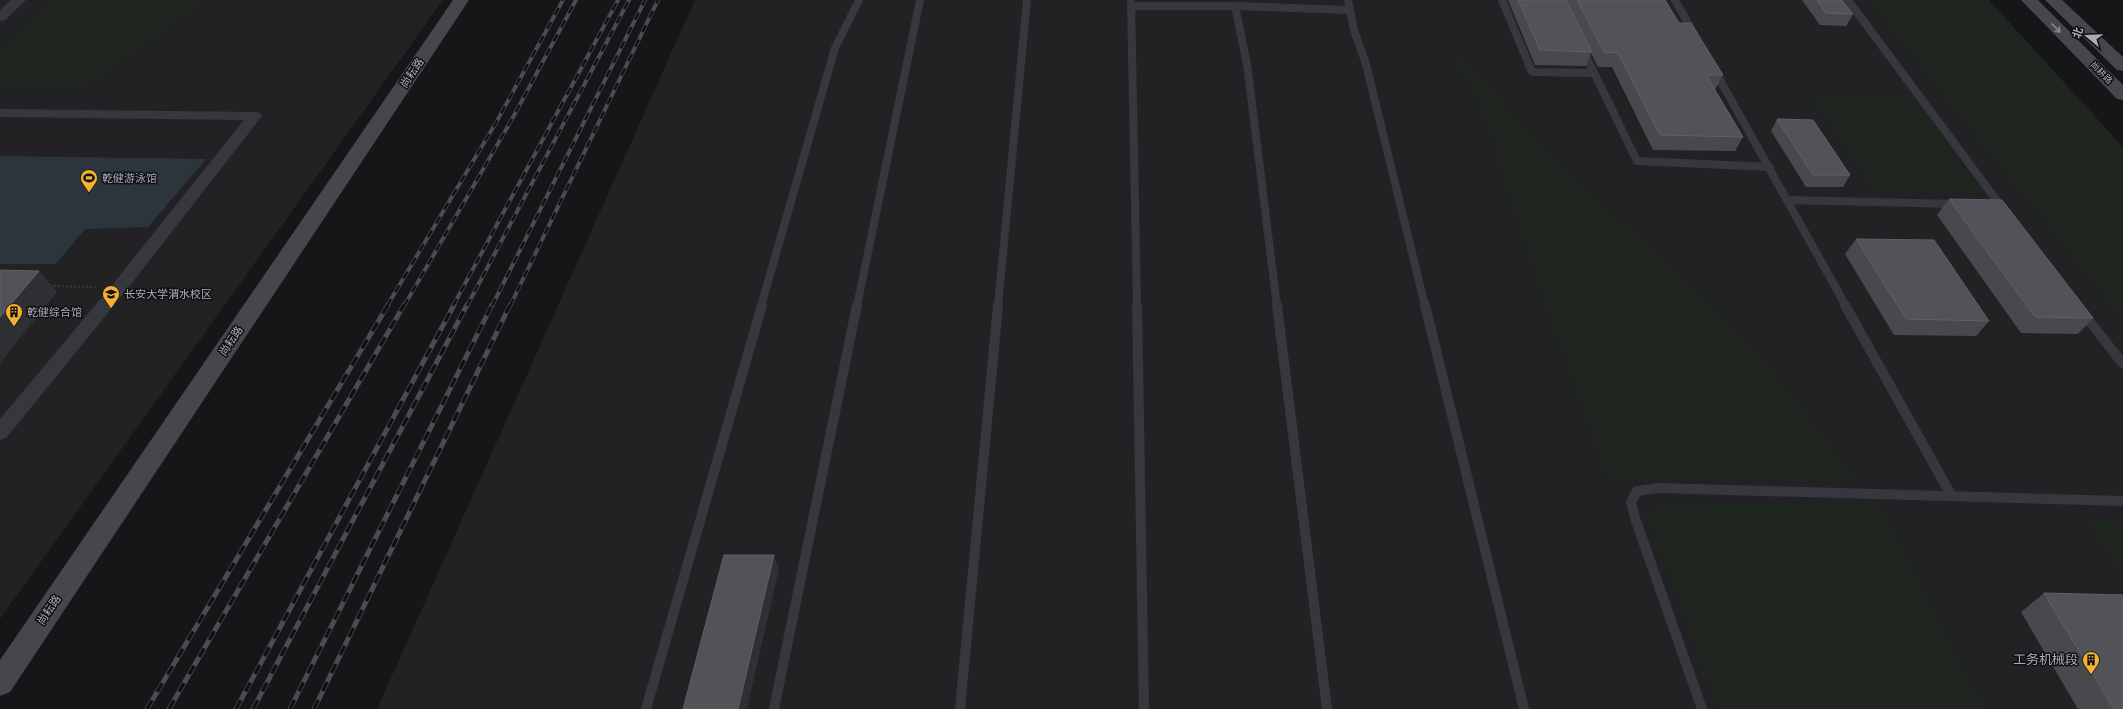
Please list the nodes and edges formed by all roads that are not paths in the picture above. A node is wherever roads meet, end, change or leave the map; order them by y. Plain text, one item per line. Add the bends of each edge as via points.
1 (19, 0) edge
2 (461, 0) edge
3 (860, 0) edge
4 (920, 0) edge
5 (1027, 0) edge
6 (1348, 0) edge
7 (1502, 0) edge
8 (1675, 0) edge
9 (1848, 0) edge
10 (2029, 0) edge
11 (2053, 0) edge
12 (1131, 3) edge
13 (1235, 6) junction
14 (1350, 10) junction
15 (0, 17) edge
16 (1579, 40) edge
17 (1698, 40) edge
18 (1709, 60) edge
19 (2123, 66) edge
20 (1594, 73) junction
21 (2123, 96) edge
22 (0, 113) edge
23 (1770, 167) junction
24 (1788, 200) junction
25 (1968, 204) edge
26 (2009, 217) edge
27 (2076, 303) edge
28 (2123, 364) edge
29 (0, 432) edge
30 (1951, 495) junction
31 (2123, 501) edge
32 (0, 683) edge
33 (646, 709) edge
34 (774, 709) edge
35 (960, 709) edge
36 (1144, 709) edge
37 (1327, 709) edge
38 (1524, 709) edge
39 (1702, 709) edge

1 - 15 street
2 - 32 street, 尚耘路
3 - 33 lane via 835,48
4 - 34 lane
5 - 35 lane
6 - 14 lane
7 - 20 lane via 1532,72
8 - 17 lane
9 - 26 lane via 1996,204
10 -> 21 street, 尚耕路
11 - 19 street, 尚耕路
12 - 13 lane
12 - 36 lane
13 - 14 lane
13 - 37 lane via 1247,64
14 - 38 lane via 1366,64
16 - 20 lane
18 - 23 lane
20 - 23 lane via 1637,161
22 - 29 street via 255,116 119,288
23 - 24 lane
24 - 25 lane
24 - 30 lane
27 - 28 lane
30 - 31 lane
30 - 39 lane via 1905,496 1658,488 1637,491 1631,502 1635,518

